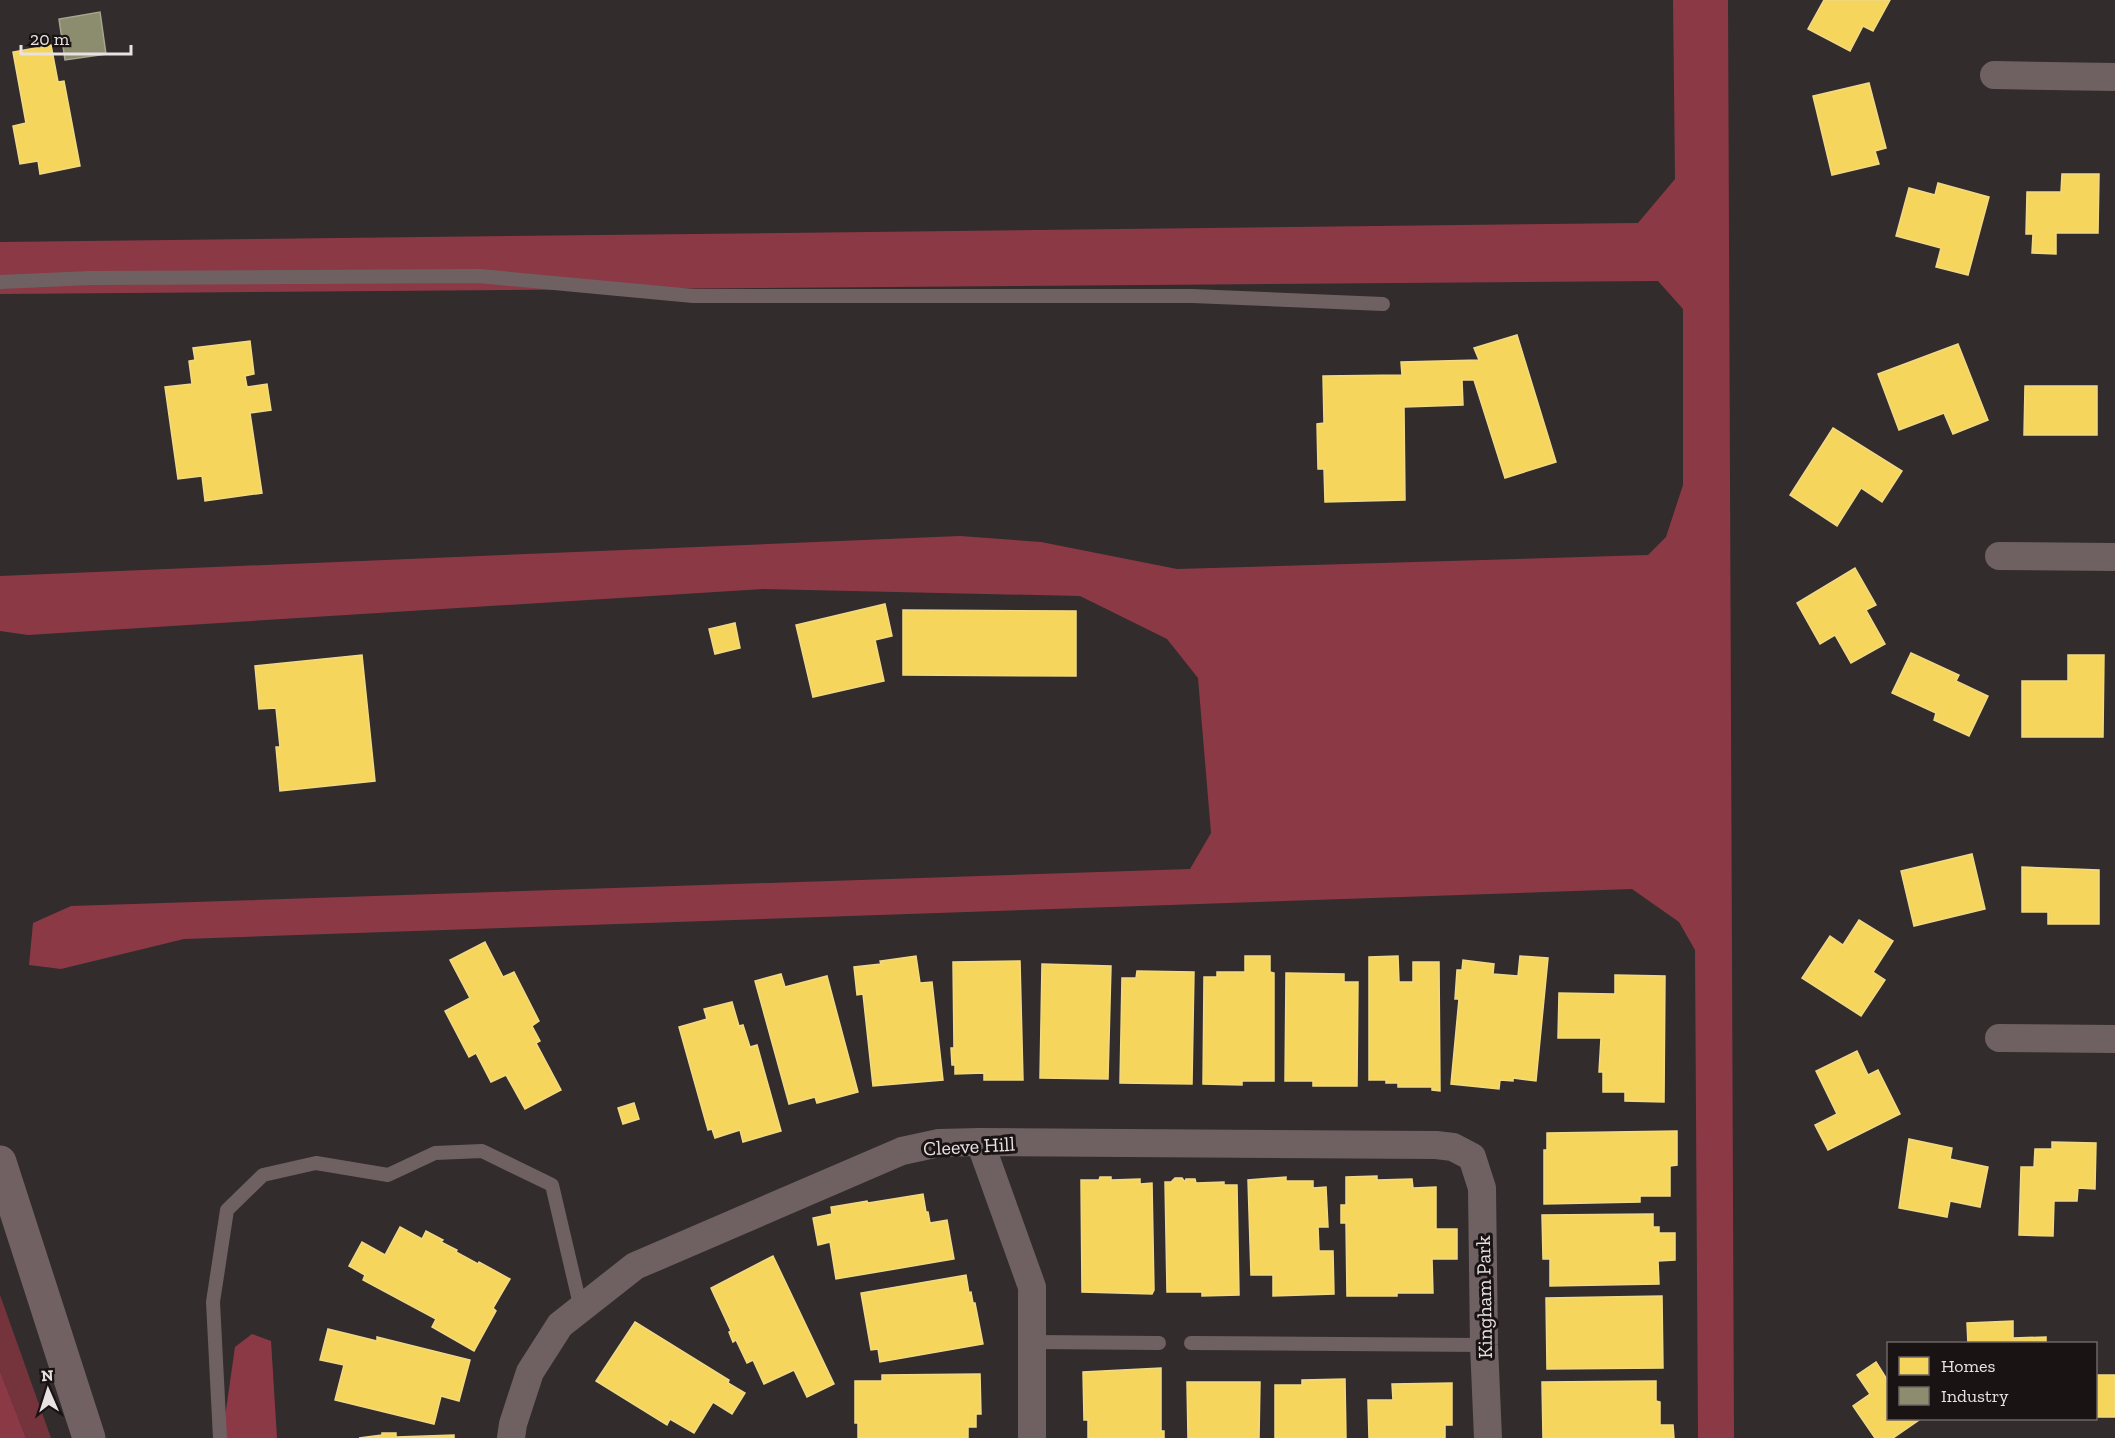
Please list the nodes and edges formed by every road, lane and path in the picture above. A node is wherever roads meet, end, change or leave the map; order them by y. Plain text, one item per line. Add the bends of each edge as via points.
1 (1994, 75) dead end
2 (2115, 77) edge
3 (0, 282) edge
4 (1383, 303) dead end
5 (1999, 556) dead end
6 (2115, 557) edge
7 (1999, 1038) dead end
8 (2115, 1039) edge
9 (980, 1142) junction
10 (1472, 1157) joint
11 (0, 1162) edge
12 (581, 1309) junction
13 (1032, 1342) junction
14 (1158, 1343) dead end
15 (1191, 1343) dead end
16 (1484, 1346) junction
17 (89, 1438) edge
18 (220, 1438) edge
19 (511, 1438) edge
20 (1032, 1438) edge
21 (1488, 1438) edge

1 - 2 street
3 - 4 lane via 479,276 693,296 1192,296
5 - 6 street
7 - 8 street
9 - 10 street, Cleeve Hill via 1436,1145 1453,1147
9 - 12 street, Cleeve Hill via 939,1143 902,1151 635,1266
9 - 13 street via 1032,1287
10 - 16 street, Kingham Park via 1482,1188
11 - 17 main road
12 - 18 lane via 552,1185 482,1151 435,1154 388,1175 316,1163 263,1175 227,1210 213,1302
12 - 19 street, Cleeve Hill via 560,1325 530,1372
13 - 14 lane
13 - 20 street
15 - 16 lane
16 - 21 street, Kingham Park

